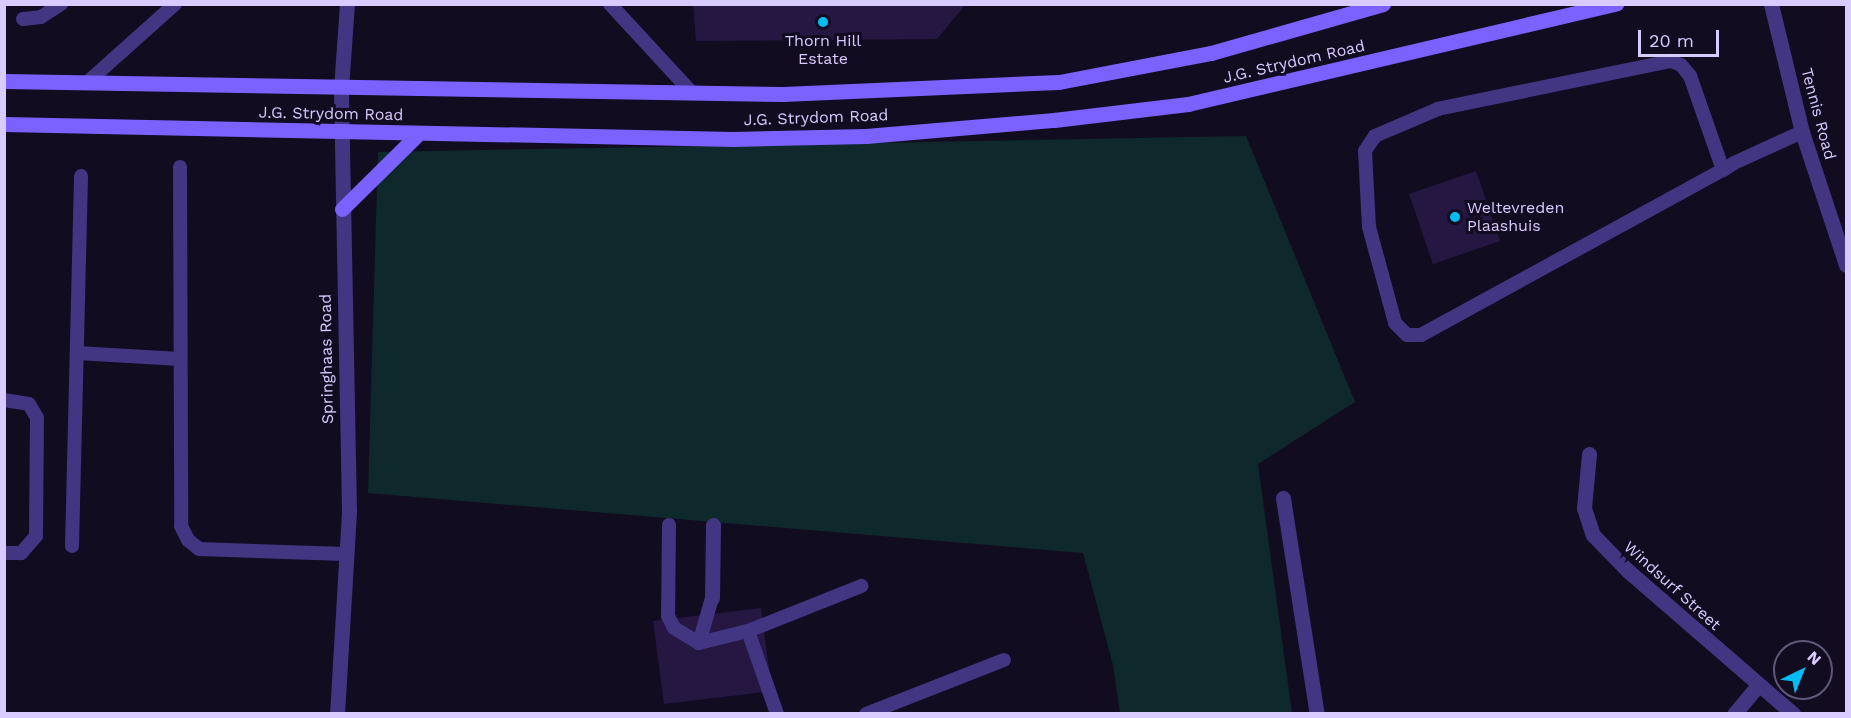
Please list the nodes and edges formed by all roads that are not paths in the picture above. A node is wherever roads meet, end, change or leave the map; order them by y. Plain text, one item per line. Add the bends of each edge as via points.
1 (61, 4) edge
2 (175, 4) edge
3 (347, 4) edge
4 (610, 4) edge
5 (1383, 4) edge
6 (1616, 4) edge
7 (1771, 4) edge
8 (23, 19) dead end
9 (90, 80) junction
10 (4, 81) edge
11 (341, 89) junction
12 (692, 93) junction
13 (4, 124) edge
14 (1802, 132) junction
15 (341, 133) junction
16 (418, 134) junction
17 (180, 167) dead end
18 (1723, 170) junction
19 (81, 176) dead end
20 (342, 209) junction
21 (1846, 265) edge
22 (76, 353) junction
23 (180, 359) junction
24 (4, 400) edge
25 (1588, 454) dead end
26 (1283, 498) dead end
27 (669, 525) dead end
28 (713, 525) dead end
29 (72, 546) dead end
30 (4, 553) edge
31 (345, 554) junction
32 (861, 586) dead end
33 (712, 598) joint
34 (748, 631) junction
35 (699, 643) junction
36 (1004, 660) dead end
37 (1758, 685) junction
38 (338, 714) edge
39 (777, 714) edge
40 (866, 714) edge
41 (1317, 714) edge
42 (1734, 714) edge
43 (1793, 714) edge

1 - 8 lane via 41,17
2 - 9 lane
3 - 11 street, Springhaas Road
4 - 12 lane
5 - 12 street, J.G. Strydom Road via 1211,53 1059,82 783,94
6 - 16 street, J.G. Strydom Road via 1188,104 1054,120 866,136
7 - 14 street, Tennis Road
9 - 10 street, J.G. Strydom Road
9 - 11 street, J.G. Strydom Road
11 - 12 street, J.G. Strydom Road
11 - 15 street, Springhaas Road
13 - 15 street, J.G. Strydom Road
14 - 18 lane
14 - 21 street, Tennis Road
15 - 16 street, J.G. Strydom Road
15 - 20 street, Springhaas Road
16 - 20 street
17 - 23 lane
18 - 18 lane via 1420,334 1407,334 1395,323 1369,227 1365,151 1375,136 1438,109 1671,61 1681,64 1690,76
19 - 22 lane
20 - 31 street, Springhaas Road via 349,510
22 - 23 lane
22 - 29 lane
23 - 31 lane via 181,526 188,540 199,549
24 - 30 lane via 29,404 37,418 36,536 21,553
25 - 37 street, Windsurf Street via 1584,508 1593,535 1627,570
26 - 41 street
27 - 35 lane via 668,616 674,627
28 - 33 street
31 - 38 street, Springhaas Road
32 - 34 lane
33 - 35 lane
34 - 35 lane
34 - 39 lane
36 - 40 lane
37 - 42 street
37 - 43 street, Windsurf Street

